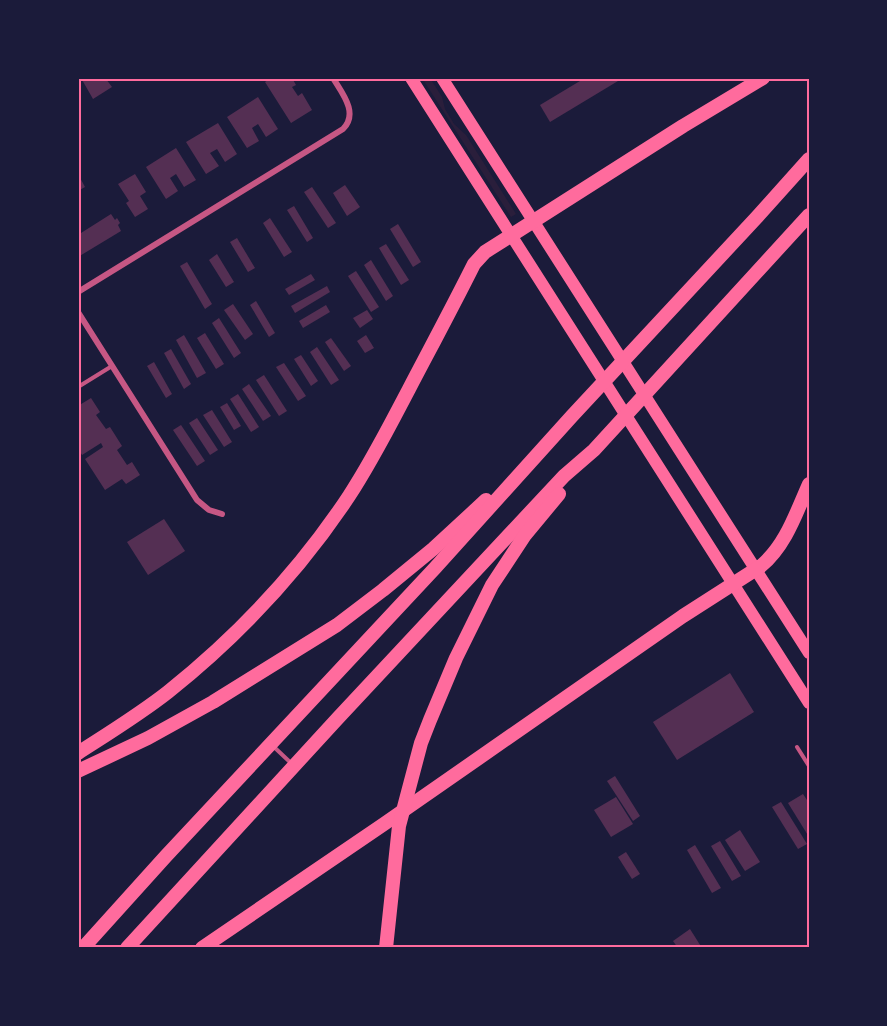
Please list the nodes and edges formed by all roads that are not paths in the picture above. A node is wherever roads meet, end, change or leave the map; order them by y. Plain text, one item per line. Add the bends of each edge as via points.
1 (333, 78) edge
2 (411, 78) edge
3 (442, 78) edge
4 (763, 78) edge
5 (809, 159) edge
6 (809, 215) edge
7 (534, 221) junction
8 (511, 235) junction
9 (78, 292) edge
10 (78, 312) edge
11 (112, 366) junction
12 (78, 387) edge
13 (561, 428) junction
14 (594, 450) junction
15 (809, 483) edge
16 (222, 514) dead end
17 (756, 569) junction
18 (734, 584) junction
19 (809, 653) edge
20 (809, 703) edge
21 (271, 744) junction
22 (797, 747) dead end
23 (78, 753) edge
24 (294, 766) junction
25 (809, 766) edge
26 (78, 771) edge
27 (83, 948) edge
28 (127, 948) edge
29 (202, 948) edge
30 (386, 948) edge

1 - 9 street via 347,100 350,115 346,127
2 - 8 main road
3 - 7 main road
4 - 7 highway
5 - 13 highway
6 - 14 highway
7 - 8 highway
7 - 17 main road
8 - 18 main road
8 - 23 highway via 474,264 375,453 332,520 287,578 199,666 125,723
10 - 11 street
11 - 12 lane
11 - 16 street via 197,500
13 - 21 highway
13 - 26 highway via 440,543 337,625 213,702
14 - 24 highway via 564,477
14 - 30 highway via 525,536 492,585 430,720 399,826
15 - 17 highway via 784,540
17 - 18 highway
17 - 19 main road
18 - 20 main road
18 - 29 highway
21 - 24 lane
21 - 27 highway
22 - 25 lane
24 - 28 highway

